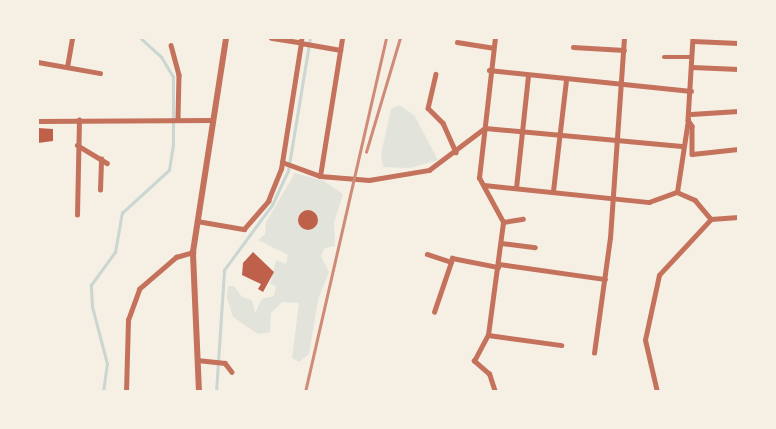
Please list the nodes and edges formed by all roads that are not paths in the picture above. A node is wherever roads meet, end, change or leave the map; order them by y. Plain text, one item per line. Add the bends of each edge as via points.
1 (72, 38) edge
2 (226, 38) edge
3 (271, 38) edge
4 (342, 38) edge
5 (495, 38) edge
6 (624, 38) edge
7 (693, 39) edge
8 (303, 41) edge
9 (457, 42) dead end
10 (738, 43) edge
11 (170, 45) dead end
12 (573, 47) dead end
13 (493, 48) junction
14 (340, 50) junction
15 (624, 50) junction
16 (664, 57) dead end
17 (692, 57) junction
18 (38, 62) edge
19 (67, 67) junction
20 (692, 67) junction
21 (738, 69) edge
22 (489, 70) junction
23 (100, 73) dead end
24 (436, 74) dead end
25 (528, 76) junction
26 (566, 80) junction
27 (622, 86) junction
28 (691, 91) junction
29 (738, 111) edge
30 (691, 114) junction
31 (38, 120) edge
32 (80, 120) junction
33 (178, 120) junction
34 (211, 120) junction
35 (688, 120) junction
36 (485, 128) junction
37 (522, 132) junction
38 (560, 136) junction
39 (616, 142) junction
40 (78, 145) junction
41 (681, 146) junction
42 (738, 149) edge
43 (456, 152) junction
44 (101, 160) junction
45 (284, 162) junction
46 (107, 163) dead end
47 (320, 176) junction
48 (484, 184) junction
49 (516, 188) junction
50 (100, 190) dead end
51 (553, 191) junction
52 (677, 192) junction
53 (614, 199) junction
54 (77, 216) dead end
55 (738, 217) edge
56 (524, 219) dead end
57 (711, 219) junction
58 (196, 221) junction
59 (503, 222) junction
60 (501, 243) junction
61 (535, 247) dead end
62 (193, 252) junction
63 (427, 254) dead end
64 (451, 262) junction
65 (499, 265) junction
66 (605, 279) junction
67 (434, 312) dead end
68 (488, 335) junction
69 (561, 345) dead end
70 (594, 354) dead end
71 (198, 360) junction
72 (232, 372) dead end
73 (126, 392) edge
74 (199, 392) edge
75 (495, 392) edge
76 (657, 392) edge

1 - 19 street
2 - 34 street
3 - 8 street
4 - 14 street
5 - 13 street
6 - 15 street
7 - 10 street
7 - 17 street
8 - 14 street
8 - 45 street
9 - 13 street
11 - 33 street via 179,75
12 - 15 street
13 - 22 street
14 - 47 street
15 - 27 street
16 - 17 street
17 - 20 street
18 - 19 street
19 - 23 street
20 - 21 street
20 - 28 street
22 - 25 street
22 - 36 street
24 - 43 street via 428,108 443,123
25 - 26 street
25 - 37 street
26 - 27 street
26 - 38 street
27 - 28 street
27 - 39 street
28 - 30 street
29 - 30 street
30 - 35 street
31 - 32 street
32 - 33 street
32 - 40 street
33 - 34 street
34 - 58 street
35 - 41 street
35 - 42 street via 692,126 692,154
36 - 37 street
36 - 43 street
36 - 48 street via 479,178
37 - 38 street
37 - 49 street
38 - 39 street
38 - 51 street
39 - 41 street
39 - 53 street
40 - 44 street
40 - 54 street
41 - 52 street
43 - 47 street via 429,170 369,180
44 - 46 street
44 - 50 street
45 - 47 street
45 - 58 street via 268,200 244,229
48 - 49 street
48 - 59 street
49 - 51 street
51 - 53 street
52 - 53 street via 649,202
52 - 57 street via 695,200
53 - 66 street
55 - 57 street
56 - 59 street
57 - 76 street via 659,275 645,340
58 - 62 street
59 - 60 street
60 - 61 street
60 - 65 street
62 - 71 street
62 - 73 street via 176,256 139,289 128,320
63 - 64 street
64 - 65 street via 452,258
64 - 67 street
65 - 66 street
65 - 68 street
66 - 70 street
68 - 69 street
68 - 75 street via 474,360 489,374
71 - 72 street via 228,364
71 - 74 street

